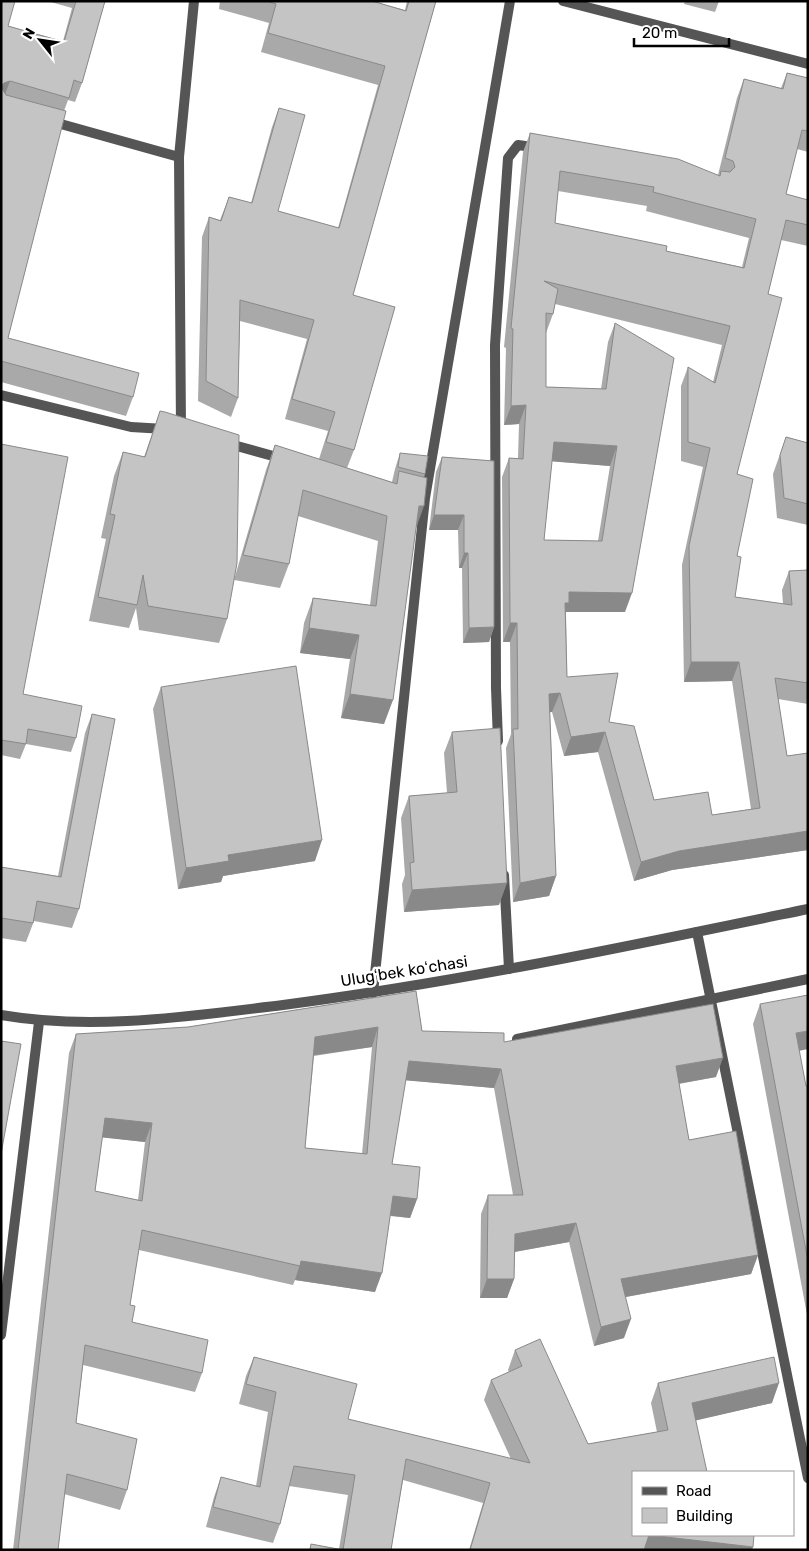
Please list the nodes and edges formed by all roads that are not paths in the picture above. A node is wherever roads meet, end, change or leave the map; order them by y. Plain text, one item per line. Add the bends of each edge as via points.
1 (194, 1) edge
2 (510, 1) edge
3 (563, 1) edge
4 (808, 64) edge
5 (39, 117) edge
6 (546, 149) edge
7 (179, 157) junction
8 (1, 395) edge
9 (218, 441) edge
10 (293, 462) edge
11 (499, 756) edge
12 (504, 862) edge
13 (808, 909) edge
14 (698, 932) junction
15 (509, 969) junction
16 (808, 979) edge
17 (373, 993) junction
18 (712, 999) junction
19 (1, 1015) edge
20 (39, 1022) junction
21 (517, 1038) edge
22 (1, 1335) edge
23 (808, 1478) edge

1 - 7 street
2 - 17 street via 420,497
3 - 4 street
5 - 7 street
6 - 11 street via 518,146 508,158 495,345
7 - 8 street via 186,431 131,427
9 - 10 street
12 - 15 street
13 - 14 street, Ulugʻbek koʻchasi
14 - 15 street, Ulugʻbek koʻchasi
14 - 18 street
15 - 17 street, Ulugʻbek koʻchasi
16 - 18 street
17 - 20 street, Ulugʻbek koʻchasi via 168,1019
18 - 21 street
18 - 23 street
19 - 20 street, Ulugʻbek koʻchasi
20 - 22 street

